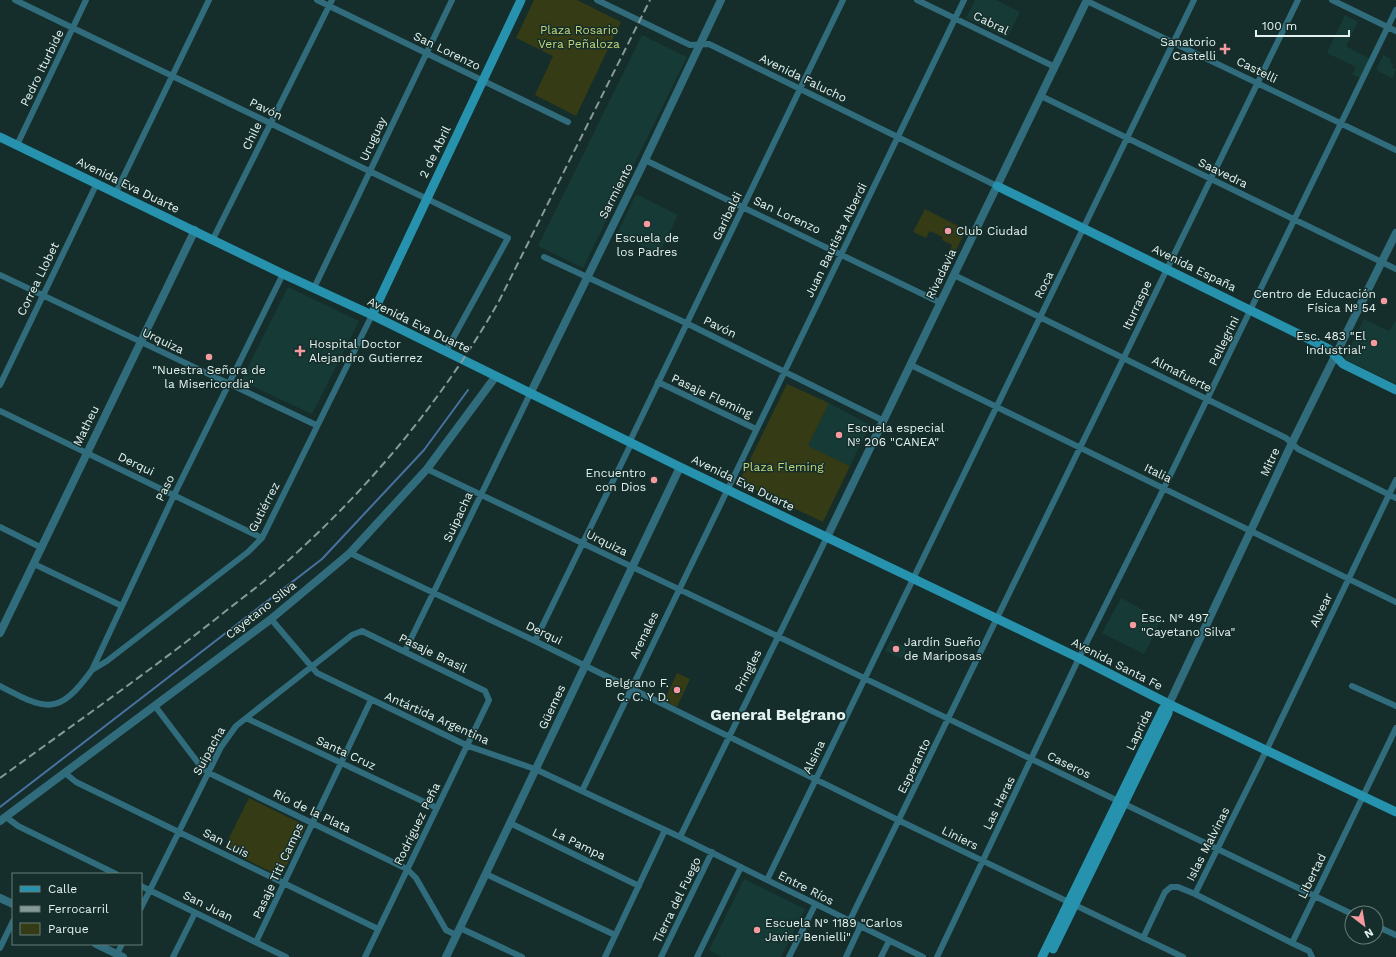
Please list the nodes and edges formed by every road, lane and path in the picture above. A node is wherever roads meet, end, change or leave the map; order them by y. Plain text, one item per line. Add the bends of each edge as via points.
1 (14, 0) edge
2 (86, 0) edge
3 (209, 0) edge
4 (317, 0) edge
5 (452, 0) edge
6 (521, 0) edge
7 (597, 0) edge
8 (721, 0) edge
9 (843, 0) edge
10 (917, 0) edge
11 (964, 0) edge
12 (1087, 0) edge
13 (1194, 0) edge
14 (1298, 0) edge
15 (1332, 0) edge
16 (22, 2) edge
17 (330, 3) edge
18 (1396, 10) edge
19 (955, 18) junction
20 (1388, 27) junction
21 (72, 29) junction
22 (1396, 31) edge
23 (1173, 42) junction
24 (699, 44) junction
25 (427, 52) junction
26 (1055, 67) junction
27 (172, 76) junction
28 (483, 81) junction
29 (1257, 82) junction
30 (800, 89) junction
31 (1041, 96) junction
32 (568, 122) dead end
33 (270, 124) junction
34 (1341, 124) junction
35 (898, 136) junction
36 (0, 137) edge
37 (1127, 140) junction
38 (17, 145) junction
39 (1396, 150) edge
40 (645, 160) junction
41 (370, 172) junction
42 (1211, 180) junction
43 (97, 183) junction
44 (997, 186) junction
45 (116, 192) junction
46 (426, 198) junction
47 (744, 207) junction
48 (1294, 220) junction
49 (1083, 229) junction
50 (195, 230) junction
51 (1396, 233) edge
52 (213, 239) junction
53 (842, 253) junction
54 (544, 257) dead end
55 (1382, 262) junction
56 (1166, 268) junction
57 (1396, 269) edge
58 (283, 274) junction
59 (0, 275) edge
60 (954, 275) junction
61 (587, 276) junction
62 (314, 288) junction
63 (42, 296) junction
64 (941, 302) junction
65 (1251, 310) junction
66 (372, 315) junction
67 (1041, 317) junction
68 (686, 323) junction
69 (140, 342) junction
70 (446, 352) junction
71 (1335, 356) junction
72 (1124, 357) junction
73 (911, 365) junction
74 (785, 371) junction
75 (496, 376) junction
76 (658, 382) junction
77 (0, 385) edge
78 (229, 385) junction
79 (1396, 390) edge
80 (531, 392) junction
81 (1208, 400) junction
82 (996, 407) junction
83 (0, 411) edge
84 (884, 421) junction
85 (316, 425) junction
86 (756, 429) junction
87 (631, 442) junction
88 (1292, 443) junction
89 (1080, 447) junction
90 (87, 453) junction
91 (680, 467) junction
92 (427, 469) junction
93 (1396, 480) edge
94 (1164, 488) junction
95 (727, 489) junction
96 (480, 494) junction
97 (1389, 494) junction
98 (174, 495) junction
99 (1396, 498) edge
100 (0, 528) edge
101 (1250, 532) junction
102 (827, 537) junction
103 (262, 538) junction
104 (582, 543) junction
105 (42, 548) junction
106 (350, 553) junction
107 (34, 564) junction
108 (632, 567) junction
109 (912, 578) junction
110 (1348, 579) junction
111 (678, 589) junction
112 (434, 593) junction
113 (1396, 602) edge
114 (122, 606) junction
115 (272, 619) junction
116 (996, 619) junction
117 (362, 631) joint
118 (0, 633) edge
119 (777, 636) junction
120 (534, 641) junction
121 (405, 651) junction
122 (1080, 658) junction
123 (585, 665) junction
124 (311, 666) junction
125 (92, 670) junction
126 (864, 678) junction
127 (0, 686) edge
128 (1352, 686) dead end
129 (630, 688) junction
130 (371, 700) junction
131 (489, 700) joint
132 (1169, 704) junction
133 (155, 706) junction
134 (1396, 706) edge
135 (246, 718) junction
136 (949, 720) junction
137 (1396, 728) edge
138 (728, 736) junction
139 (468, 746) junction
140 (1267, 750) junction
141 (1032, 759) junction
142 (341, 762) junction
143 (535, 769) junction
144 (65, 773) junction
145 (209, 773) junction
146 (816, 779) junction
147 (582, 791) junction
148 (1363, 795) junction
149 (1120, 803) junction
150 (437, 808) junction
151 (1396, 812) edge
152 (3, 819) edge
153 (900, 821) junction
154 (312, 823) junction
155 (510, 823) junction
156 (665, 830) junction
157 (178, 832) junction
158 (680, 837) junction
159 (1217, 850) junction
160 (712, 852) junction
161 (983, 861) junction
162 (741, 867) junction
163 (407, 870) junction
164 (114, 873) edge
165 (486, 874) junction
166 (767, 880) junction
167 (283, 884) junction
168 (142, 886) edge
169 (639, 886) junction
170 (150, 890) junction
171 (1195, 894) junction
172 (1314, 896) junction
173 (0, 898) edge
174 (12, 904) edge
175 (1071, 904) junction
176 (815, 905) junction
177 (142, 906) edge
178 (1344, 910) edge
179 (196, 913) junction
180 (849, 922) junction
181 (12, 923) edge
182 (860, 927) junction
183 (378, 929) junction
184 (1384, 930) edge
185 (458, 931) junction
186 (615, 935) junction
187 (1396, 935) edge
188 (1143, 938) junction
189 (889, 941) junction
190 (256, 942) junction
191 (1292, 943) junction
192 (98, 945) edge
193 (122, 945) edge
194 (0, 948) edge
195 (1169, 950) junction
196 (120, 956) edge
197 (173, 957) edge
198 (286, 957) edge
199 (365, 957) edge
200 (446, 957) edge
201 (522, 957) edge
202 (605, 957) edge
203 (661, 957) edge
204 (697, 957) edge
205 (789, 957) edge
206 (846, 957) edge
207 (881, 957) edge
208 (923, 957) edge
209 (937, 957) edge
210 (1042, 957) edge
211 (1048, 957) edge
212 (1166, 957) edge
213 (1183, 957) edge
214 (1312, 957) edge

1 - 16 street, Pavón
2 - 21 street, Pedro Iturbide
3 - 27 street
4 - 17 street, San Lorenzo
5 - 25 street, Uruguay
6 - 28 main road, 2 de Abril
7 - 24 street, Avenida Falucho via 690,45
8 - 24 street, Sarmiento
9 - 30 street, Garibaldi
10 - 19 street, Cabral
11 - 19 street, Juan Bautista Alberdi
12 - 23 street, Castelli
12 - 26 street, Rivadavia
13 - 23 street, Roca
14 - 29 street, Iturraspe
15 - 20 street
16 - 21 street, Pavón
17 - 25 street, San Lorenzo
17 - 33 street, Chile
18 - 20 street, Pellegrini
19 - 26 street, Cabral
19 - 35 street, Juan Bautista Alberdi
20 - 22 street
20 - 34 street, Pellegrini
21 - 27 street, Pavón
21 - 38 street, Pedro Iturbide
23 - 29 street, Castelli
23 - 37 street, Roca
24 - 30 street, Avenida Falucho via 709,44
24 - 40 street, Sarmiento
25 - 28 street, San Lorenzo
25 - 41 street, Uruguay
26 - 31 street, Rivadavia
27 - 33 street, Pavón
27 - 45 street
28 - 32 street, San Lorenzo
28 - 46 main road, 2 de Abril
29 - 34 street, Castelli
29 - 42 street, Iturraspe
30 - 35 street, Avenida Falucho
30 - 47 street, Garibaldi
31 - 37 street, Saavedra
31 - 44 street, Rivadavia
33 - 41 street, Pavón
33 - 52 street, Chile
34 - 39 street, Castelli
34 - 48 street, Pellegrini
35 - 44 street, Avenida Falucho
35 - 53 street, Juan Bautista Alberdi
36 - 38 main road, Avenida Eva Duarte
37 - 42 street, Saavedra
37 - 49 street, Roca
38 - 43 main road, Avenida Eva Duarte
40 - 47 street, San Lorenzo
40 - 61 street, Sarmiento
41 - 46 street, Pavón
41 - 62 street, Uruguay
42 - 48 street, Saavedra
42 - 56 street, Iturraspe
43 - 45 main road, Avenida Eva Duarte
43 - 63 street, Correa Llobet
44 - 49 main road, Avenida España
44 - 60 street, Rivadavia
45 - 50 main road, Avenida Eva Duarte
46 - 66 main road, 2 de Abril
46 - 70 street, Pavón via 508,238
47 - 53 street, San Lorenzo
47 - 68 street, Garibaldi
48 - 55 street, Saavedra
48 - 65 street, Pellegrini
49 - 56 main road, Avenida España
49 - 67 street, Roca
50 - 52 main road, Avenida Eva Duarte
50 - 69 street, Matheu
51 - 55 street, Mitre
52 - 58 main road, Avenida Eva Duarte
53 - 64 street, San Lorenzo
53 - 74 street, Juan Bautista Alberdi
54 - 61 street, Pavón
55 - 57 street, Saavedra
55 - 71 street, Mitre
56 - 65 main road, Avenida España
56 - 72 street, Iturraspe
58 - 62 main road, Avenida Eva Duarte
58 - 78 street, Paso
59 - 63 street, Urquiza
60 - 64 street, Rivadavia
60 - 67 street, Almafuerte
61 - 68 street, Pavón
61 - 80 street, Sarmiento
62 - 66 main road, Avenida Eva Duarte
63 - 69 street, Urquiza
63 - 77 street, Correa Llobet
64 - 73 street, Rivadavia
65 - 71 main road, Avenida España via 1329,349
65 - 81 street, Pellegrini
66 - 70 main road, Avenida Eva Duarte
66 - 85 street, Gutiérrez
67 - 72 street, Almafuerte
67 - 82 street, Roca
68 - 74 street, Pavón
68 - 76 street, Garibaldi
69 - 78 street, Urquiza
69 - 90 street, Matheu
70 - 75 main road, Avenida Eva Duarte
71 - 79 main road, Avenida España via 1343,364
71 - 88 street, Mitre
72 - 81 street, Almafuerte
72 - 89 street, Iturraspe
73 - 82 street, Italia
73 - 84 street, Rivadavia
74 - 84 street, Pavón
74 - 86 street, Juan Bautista Alberdi
75 - 80 main road, Avenida Eva Duarte
75 - 92 street, Cayetano Silva
76 - 86 street, Pasaje Fleming
76 - 87 street, Garibaldi
78 - 85 street, Urquiza
78 - 98 street, Paso
80 - 87 main road, Avenida Eva Duarte
80 - 96 street, Suipacha
81 - 88 street, Almafuerte
81 - 94 street, Pellegrini
82 - 89 street, Italia
82 - 109 street, Roca
83 - 90 street, Derqui
84 - 102 street, Rivadavia
85 - 103 street, Gutiérrez
86 - 95 street, Juan Bautista Alberdi
87 - 91 main road, Avenida Eva Duarte
87 - 104 street
88 - 97 street, Almafuerte via 1298,449
88 - 101 street, Mitre
89 - 94 street, Italia
89 - 116 street, Iturraspe
90 - 98 street, Derqui
90 - 105 street, Matheu
91 - 95 main road, Avenida Eva Duarte
91 - 108 street, Güemes
92 - 96 street, Urquiza
92 - 106 street, Cayetano Silva
93 - 97 street, Alvear
94 - 101 street, Italia
94 - 122 street, Pellegrini
95 - 102 main road, Avenida Eva Duarte
95 - 111 street, Arenales
96 - 104 street, Urquiza
96 - 112 street, Suipacha
97 - 99 street, Almafuerte
97 - 110 street, Alvear
98 - 103 street, Derqui
98 - 114 street, Paso
100 - 105 street
101 - 110 street, Italia
101 - 132 street, Mitre
102 - 109 main road, Avenida Santa Fe
102 - 119 street, Pringles
103 - 125 street, Gutiérrez via 248,552
104 - 108 street, Urquiza
104 - 120 street
105 - 107 street, Matheu
106 - 112 street, Derqui
106 - 115 street, Cayetano Silva
107 - 114 street
107 - 118 street, Matheu
108 - 111 street, Urquiza
108 - 123 street, Güemes
109 - 116 main road, Avenida Santa Fe
109 - 126 street, Alsina
110 - 113 street, Italia
110 - 140 street, Alvear
111 - 119 street, Urquiza
111 - 129 street, Arenales
112 - 120 street, Derqui
112 - 121 street, Suipacha
114 - 125 street, Paso
115 - 124 street, Antártida Argentina
115 - 133 street, Cayetano Silva
116 - 122 main road, Avenida Santa Fe
116 - 136 street, Esperanto
117 - 121 street, Pasaje Brasil
117 - 124 street, Suipacha via 352,635
119 - 126 street, Caseros
119 - 138 street, Pringles
120 - 123 street, Derqui
121 - 131 street, Pasaje Brasil via 485,691
122 - 132 main road, Avenida Santa Fe
122 - 141 street, Las Heras
123 - 129 street, Derqui
123 - 143 street, Güemes
124 - 130 street, Antártida Argentina via 317,673
124 - 135 street, Suipacha
125 - 127 street, Paso via 79,688 67,698 46,706
126 - 136 street, Caseros
126 - 146 street, Alsina
128 - 134 street
129 - 138 street, Derqui
129 - 147 street, Arenales
130 - 139 street, Antártida Argentina
130 - 142 street, Pasaje Titi Camps
131 - 139 street, Rodríguez Peña
132 - 140 main road, Avenida Santa Fe
132 - 149 main road, Laprida via 1168,713
133 - 144 street, Cayetano Silva
133 - 145 street, Río de la Plata via 202,768
135 - 142 street, Santa Cruz
135 - 145 street, Suipacha via 228,737
136 - 141 street, Caseros
136 - 153 street, Esperanto
137 - 148 street, Libertad
138 - 146 street, Liniers
138 - 158 street, Pringles
139 - 143 street, Antártida Argentina
139 - 150 street, Rodríguez Peña
140 - 148 main road, Avenida Santa Fe
140 - 159 street, Islas Malvinas
141 - 149 street, Caseros
141 - 161 street, Las Heras
142 - 150 street, Santa Cruz
142 - 154 street, Pasaje Titi Camps
143 - 147 street, Antártida Argentina
143 - 155 street, Güemes
144 - 152 street, Cayetano Silva
144 - 157 street, San Luis via 76,782
145 - 154 street, Río de la Plata
145 - 157 street, Suipacha
146 - 153 street, Liniers
146 - 166 street, Alsina
147 - 156 street, Antártida Argentina
148 - 151 main road, Avenida Santa Fe
148 - 172 street, Libertad
149 - 159 street, Caseros
149 - 175 main road, Laprida
150 - 163 street, Rodríguez Peña
152 - 164 street
153 - 161 street, Liniers
153 - 180 street, Esperanto
154 - 163 street, Río de la Plata
154 - 167 street, Pasaje Titi Camps
155 - 165 street, Güemes
155 - 169 street, La Pampa
156 - 158 street, Antártida Argentina
156 - 169 street
157 - 167 street, San Luis
157 - 170 street, Suipacha
158 - 160 street, Entre Ríos
159 - 171 street, Islas Malvinas
159 - 172 street, Caseros
160 - 162 street, Entre Ríos
160 - 203 street, Tierra del Fuego
161 - 175 street, Liniers
161 - 209 street, Las Heras
162 - 166 street, Entre Ríos
162 - 204 street
163 - 183 street, Rodríguez Peña
163 - 185 street, Río de la Plata via 416,878 446,930
165 - 185 street, Güemes
165 - 186 street
166 - 176 street, Entre Ríos
167 - 183 street, San Luis
167 - 190 street, Pasaje Titi Camps
168 - 170 street, San Juan
169 - 186 street
170 - 177 street, Suipacha
170 - 179 street, San Juan
171 - 188 street, Islas Malvinas via 1178,886 1171,887 1165,892
171 - 191 street
172 - 178 street, Caseros
172 - 191 street, Libertad
173 - 174 street
175 - 188 street, Liniers
175 - 210 main road, Laprida
175 - 211 main road, Laprida
176 - 180 street, Entre Ríos
176 - 205 street
179 - 190 street, San Juan
179 - 197 street
180 - 182 street, Entre Ríos
181 - 194 street
182 - 189 street, Entre Ríos
182 - 206 street
183 - 199 street, Rodríguez Peña
184 - 187 street
185 - 200 street, Güemes
185 - 201 street, Río de la Plata
186 - 202 street
188 - 195 street, Liniers
189 - 207 street
189 - 208 street, Entre Ríos
190 - 198 street, San Juan
191 - 214 street via 1309,951
192 - 196 street
193 - 196 street
195 - 212 street
195 - 213 street, Liniers

